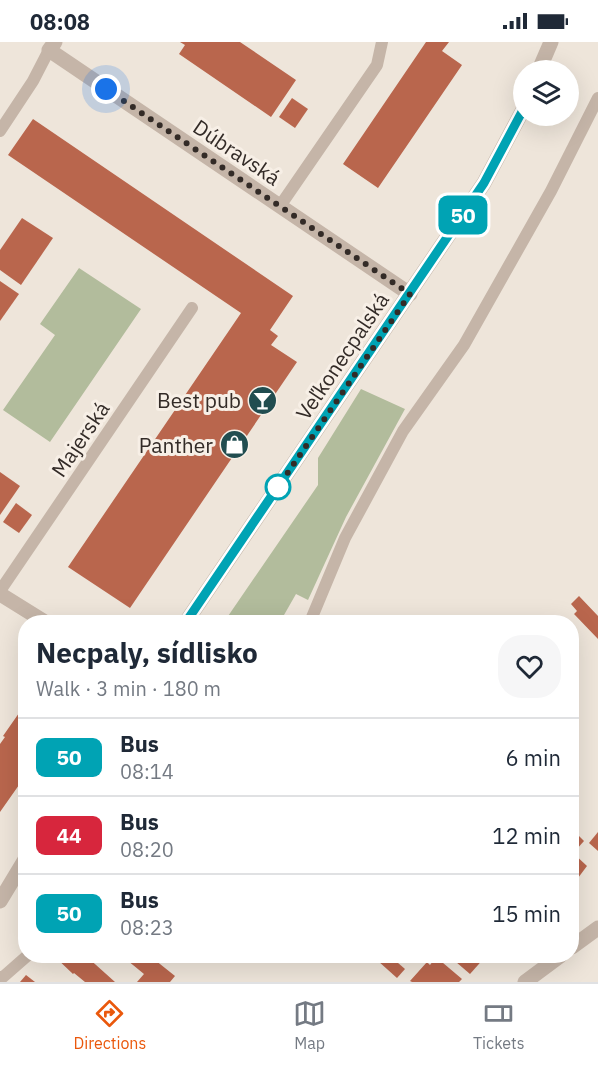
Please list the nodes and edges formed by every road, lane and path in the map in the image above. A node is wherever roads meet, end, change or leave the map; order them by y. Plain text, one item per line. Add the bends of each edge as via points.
1 (382, 42) edge
2 (551, 42) edge
3 (52, 46) edge
4 (543, 60) edge
5 (598, 98) edge
6 (514, 126) edge
7 (0, 131) edge
8 (280, 206) junction
9 (410, 294) junction
10 (192, 308) dead end
11 (0, 594) edge
12 (34, 615) edge
13 (191, 615) edge
14 (313, 615) edge
15 (18, 871) edge
16 (0, 901) edge
17 (598, 928) edge
18 (579, 942) edge
19 (19, 963) edge
20 (551, 963) edge
21 (0, 977) edge
22 (525, 982) edge

1 - 8 lane via 377,65
2 - 4 street
3 - 7 lane
3 - 8 street, Dúbravská
5 - 14 lane via 551,191 464,345 403,430 345,538
6 - 9 street, Veľkonecpalská via 484,183
8 - 9 street, Dúbravská
9 - 13 street, Veľkonecpalská
10 - 11 lane, Majerská
11 - 12 street
15 - 16 street
17 - 18 street
19 - 21 lane
20 - 22 street

